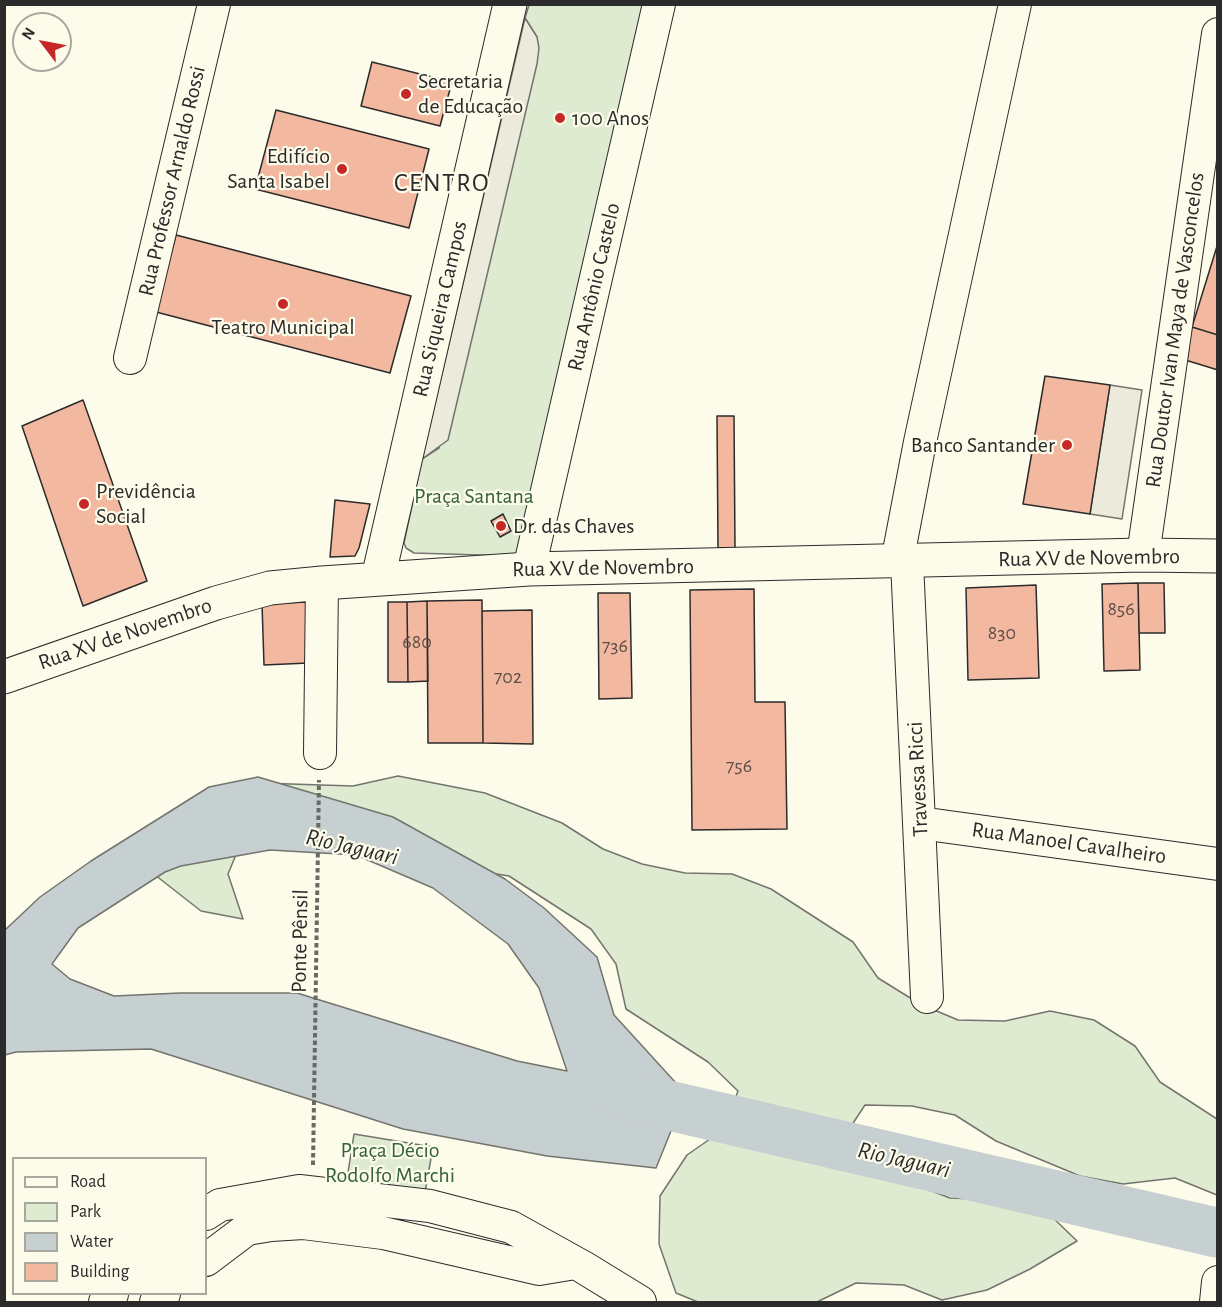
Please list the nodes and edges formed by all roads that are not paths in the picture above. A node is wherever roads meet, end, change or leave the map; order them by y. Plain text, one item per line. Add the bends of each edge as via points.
1 (214, 4) edge
2 (510, 4) edge
3 (659, 4) edge
4 (1015, 4) edge
5 (1218, 34) edge
6 (130, 358) dead end
7 (1143, 555) junction
8 (1218, 556) edge
9 (902, 562) junction
10 (529, 569) junction
11 (378, 578) junction
12 (322, 583) junction
13 (4, 677) edge
14 (320, 753) road end
15 (920, 823) junction
16 (1218, 864) edge
17 (927, 997) dead end
18 (207, 1213) edge
19 (207, 1259) edge
20 (575, 1263) junction
21 (1218, 1282) edge
22 (640, 1302) edge
23 (1216, 1302) edge

1 - 6 street, Rua Professor Arnaldo Rossi
2 - 11 main road, Rua Siqueira Campos
3 - 10 street, Rua Antônio Castelo
4 - 9 street, Travessa Ricci via 920,442
5 - 7 street, Rua Doutor Ivan Maya de Vasconcelos
7 - 8 main road, Rua XV de Novembro
7 - 9 main road, Rua XV de Novembro
9 - 10 main road, Rua XV de Novembro
9 - 15 street, Travessa Ricci
10 - 11 main road, Rua XV de Novembro
11 - 12 main road, Rua XV de Novembro
12 - 13 main road, Rua XV de Novembro via 270,588 216,603
12 - 14 street
15 - 16 street, Rua Manoel Cavalheiro
15 - 17 street, Travessa Ricci
18 - 20 street via 220,1205 299,1191 430,1206 511,1227
19 - 20 street via 247,1229 303,1223 383,1233 538,1269
20 - 22 street
21 - 23 street

